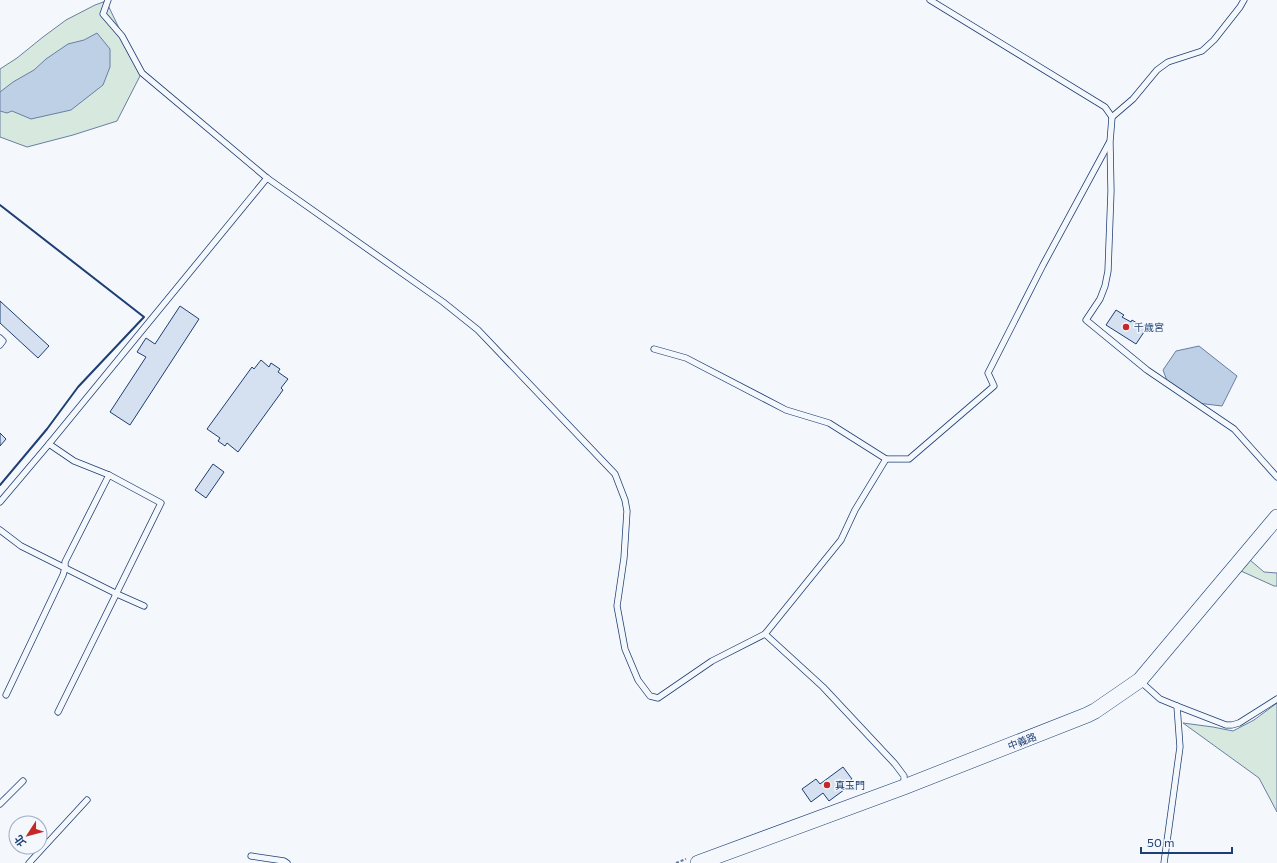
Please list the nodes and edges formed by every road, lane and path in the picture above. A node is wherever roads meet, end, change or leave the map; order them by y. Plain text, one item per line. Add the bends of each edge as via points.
1 (108, 0) edge
2 (930, 0) edge
3 (1244, 0) edge
4 (1112, 117) junction
5 (1110, 142) junction
6 (267, 178) junction
7 (0, 338) edge
8 (0, 345) edge
9 (654, 349) dead end
10 (50, 444) junction
11 (886, 459) junction
12 (109, 475) junction
13 (1277, 477) edge
14 (0, 502) edge
15 (1277, 517) edge
16 (0, 530) edge
17 (64, 568) junction
18 (116, 594) junction
19 (144, 606) dead end
20 (765, 634) junction
21 (1140, 680) junction
22 (6, 695) dead end
23 (1277, 699) edge
24 (1177, 706) junction
25 (58, 712) dead end
26 (23, 781) dead end
27 (904, 787) junction
28 (87, 800) dead end
29 (0, 804) edge
30 (251, 856) dead end
31 (29, 863) edge
32 (286, 863) edge
33 (698, 863) edge
34 (1164, 863) edge

1 - 6 lane via 103,14 122,36 142,73
2 - 4 lane via 1106,107
3 - 4 lane via 1214,40 1202,51 1168,62 1157,70 1133,99
4 - 5 lane
5 - 11 lane via 988,373 994,386 909,459
5 - 13 lane via 1108,271 1100,299 1086,320 1146,370 1234,429
6 - 10 lane
6 - 20 lane via 443,302 478,330 615,474 627,511 617,606 626,649 638,680 650,696 658,698 712,661
7 - 8 lane via 3,341
9 - 11 lane via 686,358 786,410 829,424
10 - 12 lane via 74,461
10 - 14 lane
11 - 20 lane via 855,510 841,540
12 - 17 lane
12 - 18 lane via 161,503
15 - 21 street, 中義路
16 - 17 lane via 21,546
17 - 18 lane
17 - 22 lane
18 - 19 lane
18 - 25 lane
20 - 27 lane via 823,687 895,764 904,776
21 - 24 lane via 1160,699
21 - 27 street, 中義路 via 1087,715
23 - 24 lane via 1232,725
24 - 34 lane via 1180,747
26 - 29 lane
27 - 33 street, 中義路
28 - 31 lane
30 - 32 lane

